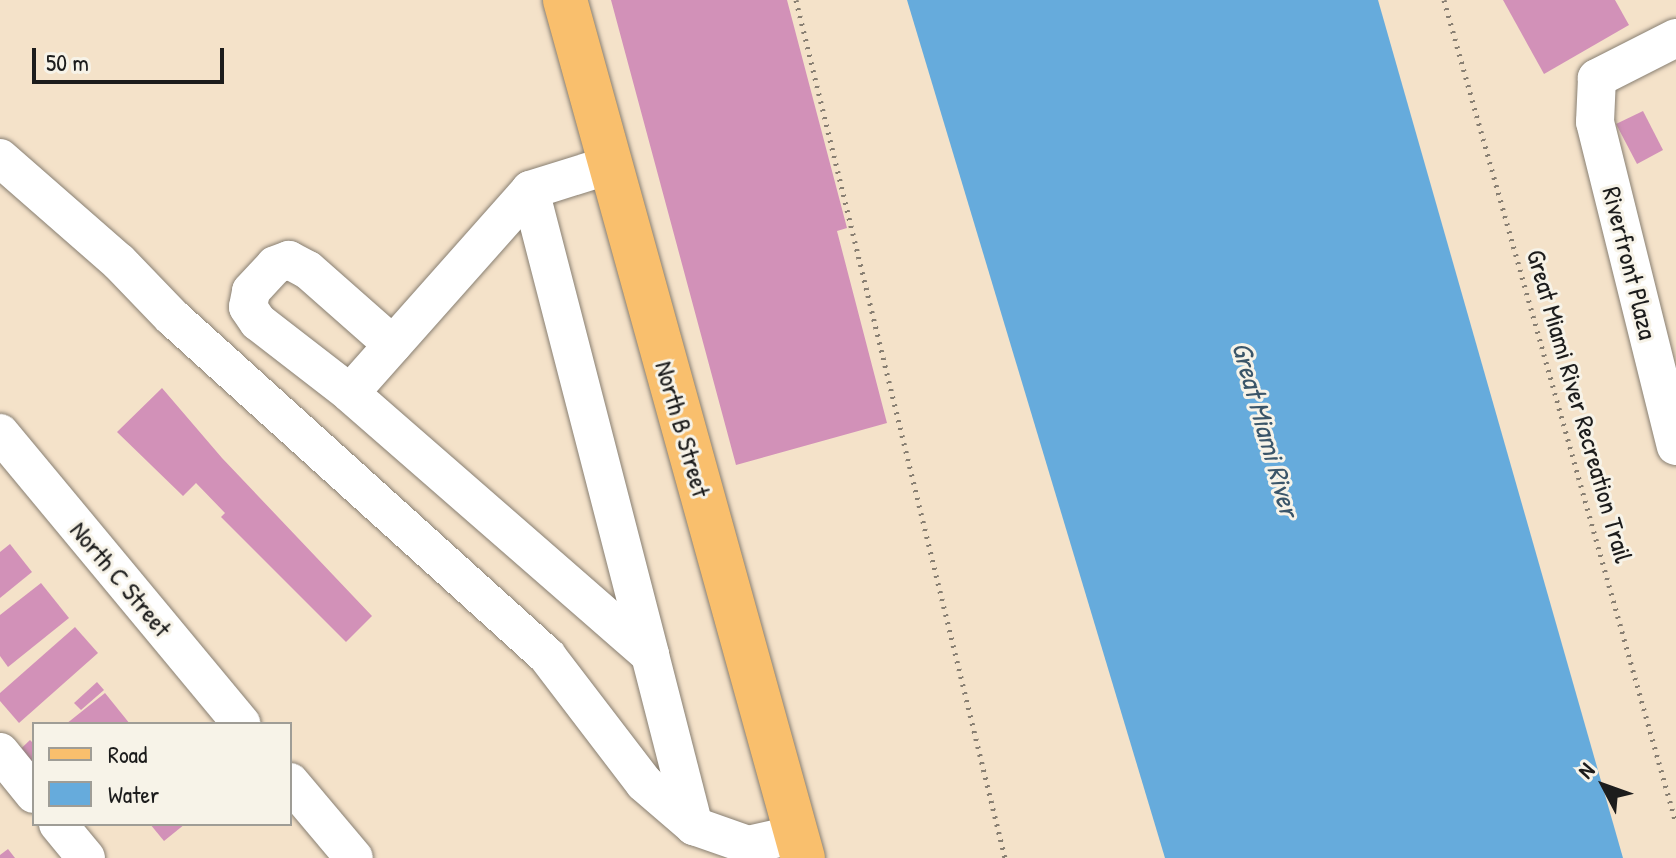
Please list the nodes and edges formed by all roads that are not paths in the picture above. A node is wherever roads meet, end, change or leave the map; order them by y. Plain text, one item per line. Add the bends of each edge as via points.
1 (565, 0) edge
2 (1676, 38) edge
3 (0, 158) edge
4 (610, 165) junction
5 (530, 190) junction
6 (393, 345) junction
7 (1666, 366) edge
8 (347, 391) junction
9 (0, 433) edge
10 (303, 435) junction
11 (1676, 446) edge
12 (650, 655) junction
13 (240, 722) edge
14 (0, 752) edge
15 (292, 784) edge
16 (32, 792) edge
17 (60, 826) edge
18 (694, 826) junction
19 (800, 846) edge
20 (86, 858) edge
21 (354, 858) edge

1 - 4 main road, North B Street
2 - 7 street, Riverfront Plaza via 1597,78 1595,122
3 - 10 street
4 - 5 street
4 - 19 main road, North B Street
5 - 6 street
5 - 12 street
6 - 8 street
6 - 8 street via 308,270 289,260 275,265 251,291 248,307 258,322
7 - 11 street, Riverfront Plaza
8 - 10 street
8 - 12 street
9 - 13 street, North C Street
10 - 18 street via 547,656 644,783
12 - 18 street
14 - 16 street
15 - 21 street
17 - 20 street
18 - 19 street via 748,845

